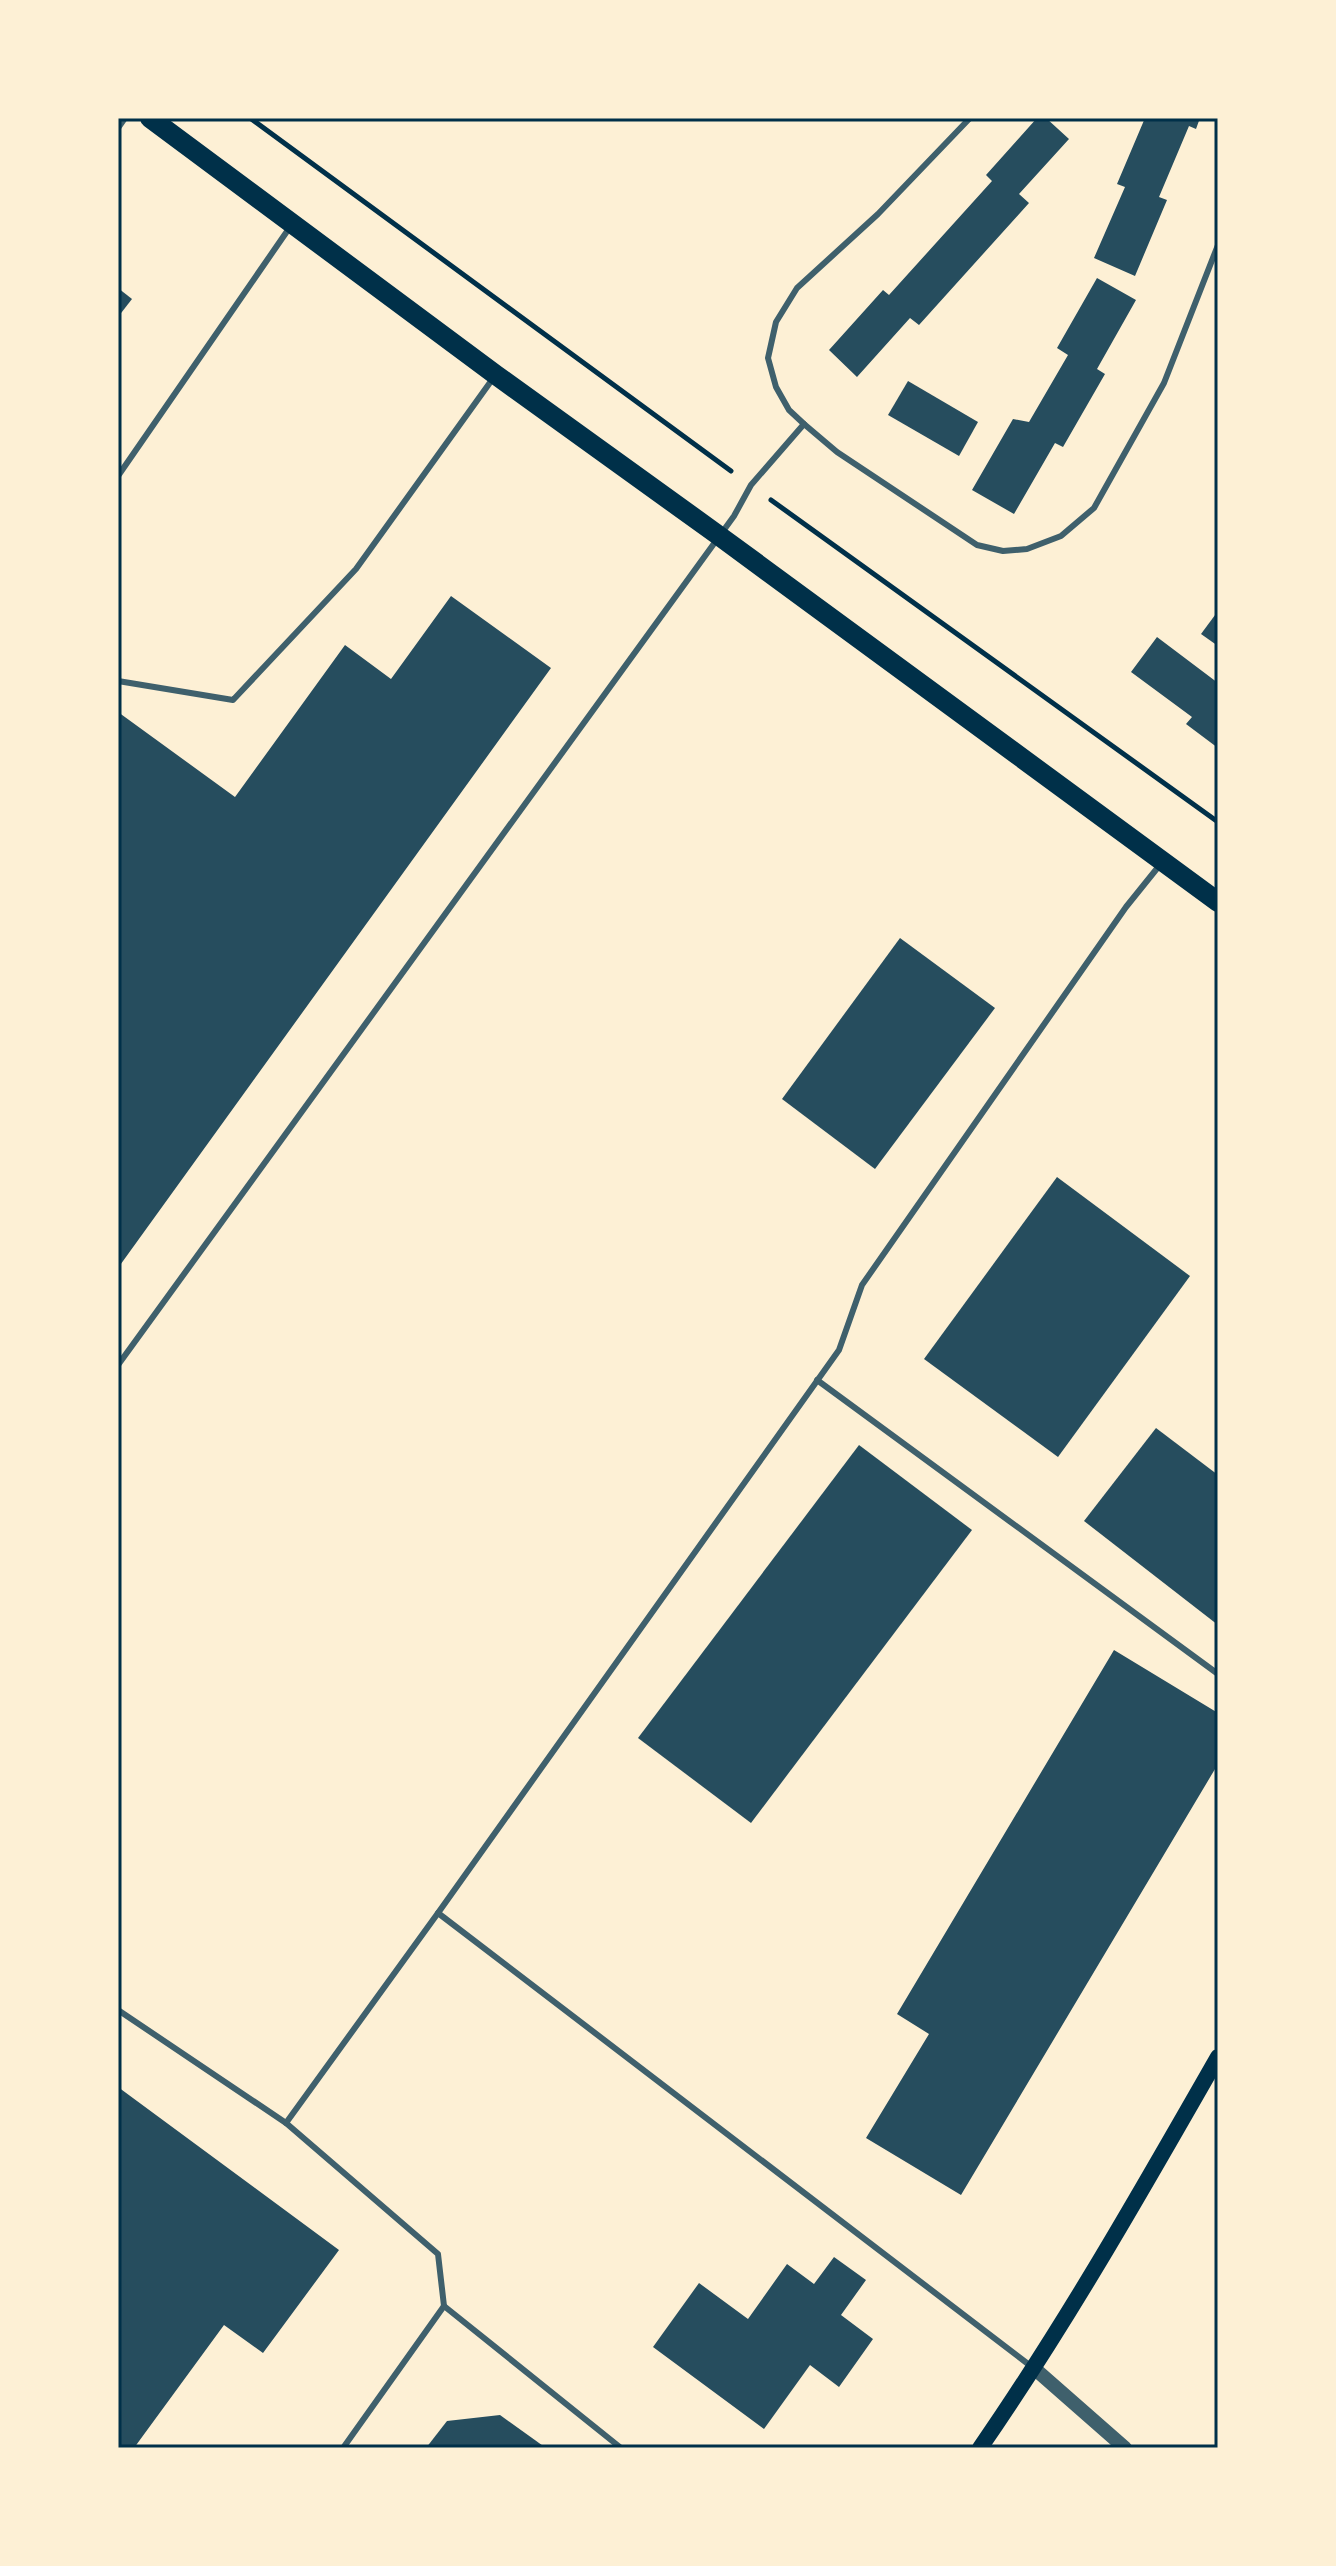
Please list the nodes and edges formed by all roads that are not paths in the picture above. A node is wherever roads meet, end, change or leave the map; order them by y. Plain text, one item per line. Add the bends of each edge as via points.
1 (125, 118) edge
2 (150, 118) edge
3 (970, 118) edge
4 (118, 128) edge
5 (293, 225) junction
6 (1218, 245) edge
7 (496, 375) junction
8 (804, 424) junction
9 (118, 476) edge
10 (718, 535) junction
11 (118, 681) edge
12 (1163, 862) junction
13 (1218, 902) edge
14 (118, 1365) edge
15 (817, 1380) junction
16 (1218, 1674) edge
17 (438, 1913) junction
18 (118, 2010) edge
19 (1218, 2057) edge
20 (286, 2123) junction
21 (444, 2306) junction
22 (1035, 2369) junction
23 (343, 2448) edge
24 (621, 2448) edge
25 (980, 2448) edge
26 (1125, 2448) edge

1 - 4 lane
2 - 5 main road
3 - 8 lane via 797,288 776,322 768,358 776,387
5 - 7 main road
5 - 9 lane
6 - 8 lane via 1164,383 1094,508 1061,536 1027,549 977,545 837,452
7 - 10 main road
7 - 11 lane via 356,569 233,700
8 - 10 lane via 751,485
10 - 12 main road
10 - 14 lane
12 - 13 main road
12 - 15 lane via 862,1285 839,1350
15 - 16 lane
15 - 17 lane
17 - 20 lane
17 - 22 lane
18 - 20 lane
19 - 22 main road
20 - 21 lane via 438,2254
21 - 23 lane
21 - 24 lane
22 - 25 main road
22 - 26 street

